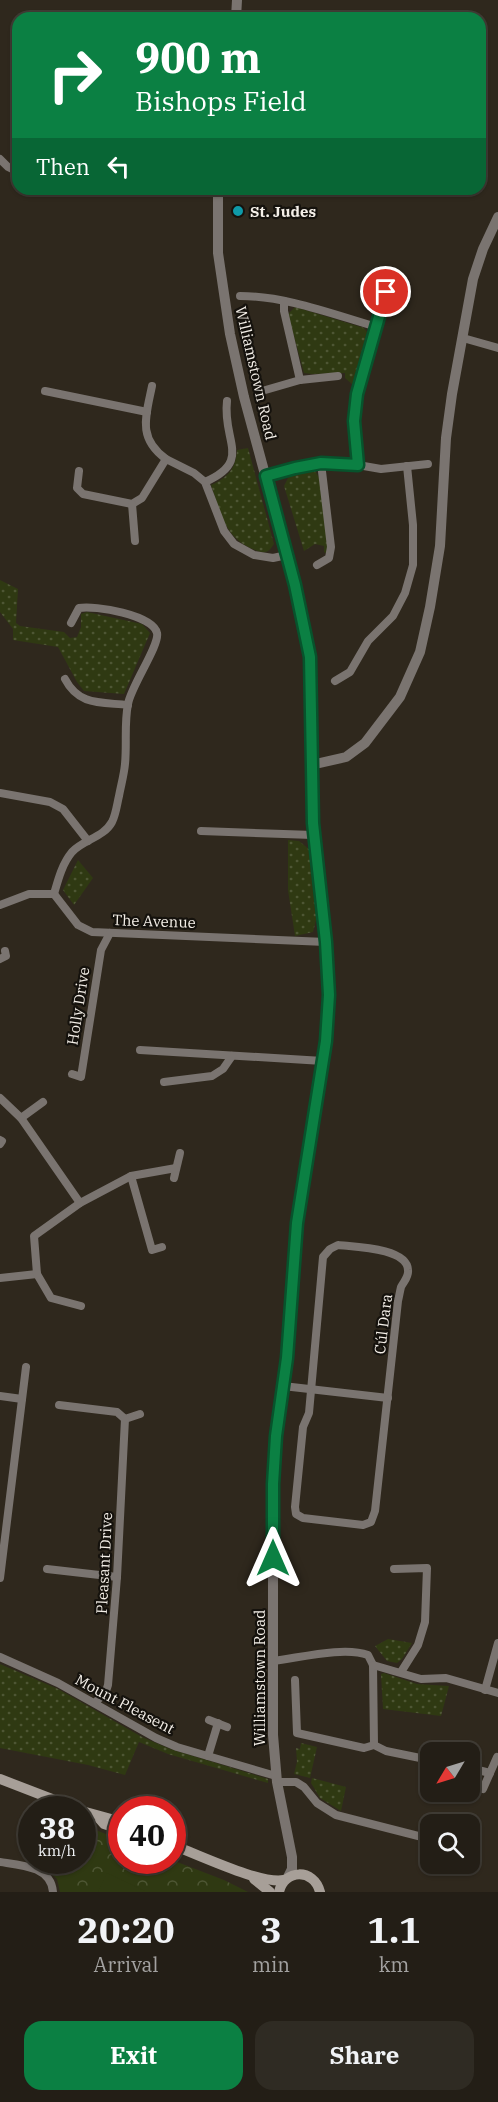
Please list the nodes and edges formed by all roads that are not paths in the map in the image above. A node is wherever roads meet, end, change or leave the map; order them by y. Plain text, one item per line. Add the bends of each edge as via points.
1 (0, 159) edge
2 (12, 169) edge
3 (218, 195) edge
4 (498, 217) edge
5 (386, 292) dead end
6 (240, 296) dead end
7 (284, 301) junction
8 (376, 327) junction
9 (463, 338) junction
10 (498, 348) edge
11 (338, 376) dead end
12 (300, 380) junction
13 (152, 386) dead end
14 (45, 391) dead end
15 (262, 391) dead end
16 (226, 401) dead end
17 (147, 412) junction
18 (166, 459) junction
19 (321, 463) junction
20 (428, 464) dead end
21 (358, 465) junction
22 (407, 466) junction
23 (80, 471) dead end
24 (266, 476) junction
25 (205, 482) junction
26 (132, 504) junction
27 (135, 541) dead end
28 (287, 555) junction
29 (316, 565) dead end
30 (71, 623) dead end
31 (65, 679) dead end
32 (335, 681) dead end
33 (128, 705) junction
34 (311, 765) junction
35 (0, 793) edge
36 (201, 831) dead end
37 (314, 835) junction
38 (88, 840) junction
39 (54, 894) junction
40 (0, 905) edge
41 (110, 933) junction
42 (326, 942) junction
43 (140, 1050) dead end
44 (232, 1056) junction
45 (323, 1061) junction
46 (72, 1074) dead end
47 (164, 1082) dead end
48 (0, 1098) edge
49 (43, 1102) dead end
50 (21, 1118) junction
51 (180, 1153) dead end
52 (131, 1176) junction
53 (80, 1203) junction
54 (162, 1247) dead end
55 (37, 1274) junction
56 (0, 1278) edge
57 (81, 1306) dead end
58 (26, 1367) dead end
59 (283, 1386) junction
60 (311, 1389) junction
61 (0, 1396) edge
62 (388, 1398) junction
63 (22, 1399) junction
64 (59, 1405) dead end
65 (140, 1414) dead end
66 (125, 1419) junction
67 (47, 1569) dead end
68 (394, 1569) dead end
69 (117, 1577) junction
70 (0, 1578) edge
71 (498, 1644) edge
72 (0, 1657) edge
73 (273, 1661) junction
74 (373, 1665) junction
75 (401, 1671) junction
76 (295, 1680) dead end
77 (485, 1690) junction
78 (498, 1693) edge
79 (95, 1703) junction
80 (208, 1720) dead end
81 (374, 1745) junction
82 (208, 1756) junction
83 (497, 1757) edge
84 (420, 1758) edge
85 (480, 1770) edge
86 (490, 1773) junction
87 (0, 1779) edge
88 (276, 1779) junction
89 (483, 1789) dead end
90 (44, 1796) edge
91 (97, 1816) joint
92 (108, 1817) edge
93 (108, 1825) edge
94 (420, 1836) edge
95 (290, 1848) junction
96 (186, 1850) edge
97 (0, 1862) edge
98 (244, 1873) junction
99 (286, 1878) junction
100 (314, 1884) edge
101 (53, 1892) edge
102 (270, 1892) edge
103 (279, 1892) edge
104 (330, 1892) edge

1 - 2 street
3 - 24 street, Williamstown Road via 218,253 226,313
4 - 9 street via 473,279
5 - 8 street
6 - 7 street
7 - 8 street
7 - 12 street
8 - 21 street via 357,394 354,421
9 - 10 street
9 - 34 street via 447,423 437,566 417,660 400,697 365,742 346,757
11 - 12 street
12 - 15 street
13 - 17 street
14 - 17 street
16 - 25 street via 233,455 229,468
17 - 18 street via 148,439
18 - 25 street
18 - 26 street via 142,498
19 - 21 street
19 - 24 street
19 - 29 street via 331,547 329,558
20 - 22 street
21 - 22 street via 381,469
22 - 32 street via 413,564 405,593 393,616 368,641 350,672
23 - 26 street via 78,488 83,494
24 - 28 street, Williamstown Road
25 - 28 street via 224,531 234,544 254,555
26 - 27 street
28 - 34 street, Williamstown Road via 310,657
30 - 33 street via 79,608 89,606 152,624 158,641
31 - 33 street via 70,690 82,699
33 - 38 street via 125,764 116,813 103,832
34 - 37 street, Williamstown Road
35 - 38 street via 63,808
36 - 37 street
37 - 42 street, Williamstown Road
38 - 39 street via 72,851
39 - 40 street via 29,894
39 - 41 street, The Avenue via 78,925 92,932
41 - 42 street, The Avenue
41 - 46 street, Holly Drive via 101,950 81,1077
42 - 45 street, Williamstown Road via 329,1004
43 - 44 street
44 - 45 street
44 - 47 street via 212,1076
45 - 59 street, Williamstown Road via 298,1214
48 - 50 street
49 - 50 street
50 - 53 street
51 - 52 street via 175,1173
52 - 53 street
52 - 54 street via 152,1250
53 - 55 street via 34,1236
55 - 56 street
55 - 57 street via 51,1298
58 - 63 street
59 - 60 street
59 - 73 street, Williamstown Road via 273,1484
60 - 62 street
60 - 62 street, Cúl Dara via 295,1508 303,1518 363,1525 371,1522
60 - 62 street, Cúl Dara via 323,1257 338,1245 382,1250 406,1262 409,1274 398,1301
61 - 63 street
63 - 70 street
64 - 66 street via 117,1412
65 - 66 street
66 - 69 street, Pleasant Drive
67 - 69 street
68 - 75 street via 427,1568 425,1622 418,1644
69 - 79 street, Pleasant Drive via 108,1685
71 - 77 street
72 - 79 street, Mount Pleasent
73 - 74 street via 361,1653 368,1655
73 - 88 street, Williamstown Road
74 - 75 street
74 - 81 street
75 - 77 street via 421,1678 446,1678
76 - 81 street via 297,1733 364,1748
77 - 78 street
79 - 82 street, Mount Pleasent via 156,1738
80 - 82 street via 222,1725
81 - 84 street
82 - 88 street, Mount Pleasent
83 - 86 street
85 - 86 street
86 - 89 street
87 - 90 main road
88 - 94 street, Mount Pleasent via 304,1787 336,1815
88 - 95 street, Williamstown Road
91 - 92 main road
91 - 93 main road
95 - 99 street, Williamstown Road via 292,1864
95 - 100 street, Williamstown Road
96 - 98 main road
97 - 101 street via 38,1870 53,1886
98 - 99 main road via 271,1881
98 - 102 main road
99 - 100 main road via 302,1874
99 - 103 main road
100 - 104 main road

